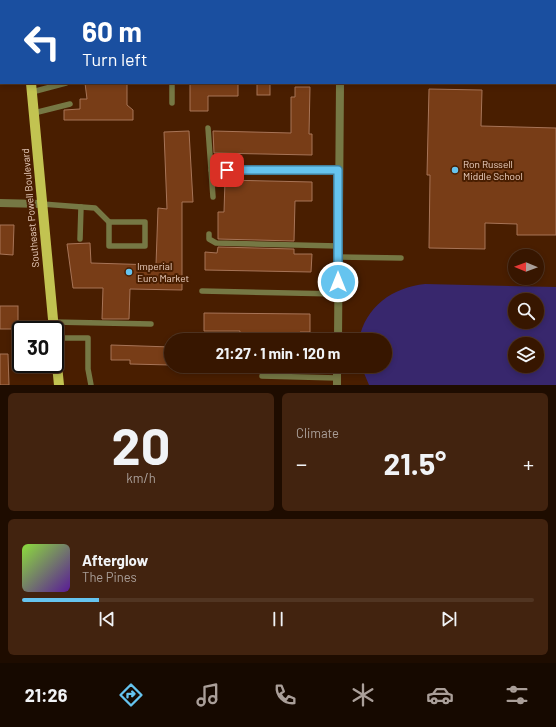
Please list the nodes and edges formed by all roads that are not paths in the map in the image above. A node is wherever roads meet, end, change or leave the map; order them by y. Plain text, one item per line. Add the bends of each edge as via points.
1 (57, 84) edge
2 (172, 84) edge
3 (340, 84) edge
4 (31, 87) edge
5 (172, 103) dead end
6 (70, 104) dead end
7 (34, 113) junction
8 (208, 128) dead end
9 (211, 170) junction
10 (338, 170) junction
11 (213, 197) dead end
12 (0, 203) edge
13 (42, 204) junction
14 (81, 207) junction
15 (109, 222) junction
16 (209, 234) dead end
17 (80, 239) dead end
18 (338, 246) junction
19 (338, 257) junction
20 (401, 258) dead end
21 (202, 291) dead end
22 (338, 294) junction
23 (53, 321) edge
24 (151, 324) dead end
25 (64, 326) edge
26 (338, 333) edge
27 (64, 338) edge
28 (58, 373) edge
29 (262, 376) dead end
30 (337, 381) edge
31 (59, 385) edge
32 (91, 385) edge

1 - 4 lane
2 - 5 lane
3 - 10 street
4 - 7 main road, Southeast Powell Boulevard
6 - 7 lane
7 - 13 main road, Southeast Powell Boulevard
8 - 9 lane
9 - 10 lane
9 - 11 lane
10 - 18 street
12 - 13 street
13 - 14 lane
13 - 23 main road, Southeast Powell Boulevard
14 - 15 lane via 95,208
14 - 17 lane
15 - 15 lane via 145,222 145,246 109,246
16 - 18 lane via 209,239 216,243
18 - 19 street
19 - 20 lane
19 - 22 street
21 - 22 lane
22 - 26 street
24 - 25 lane
27 - 32 lane via 88,338
28 - 31 main road
29 - 30 lane

